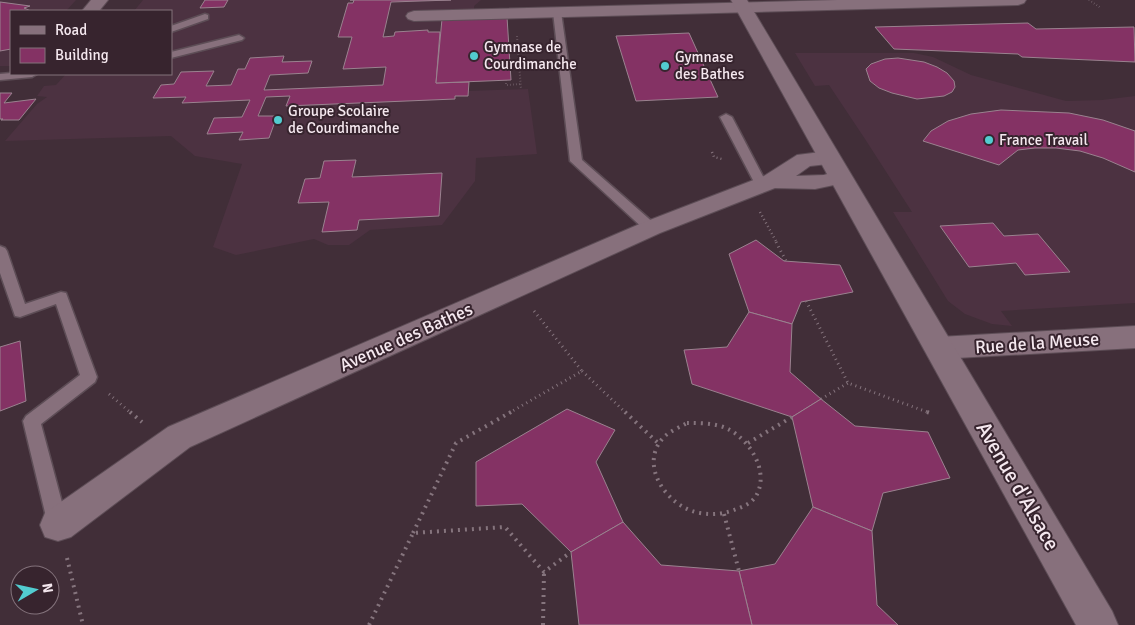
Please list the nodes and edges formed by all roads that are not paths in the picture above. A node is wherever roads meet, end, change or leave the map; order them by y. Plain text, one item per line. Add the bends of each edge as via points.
1 (100, 0) edge
2 (1018, 0) edge
3 (741, 3) edge
4 (91, 10) edge
5 (557, 12) junction
6 (414, 16) dead end
7 (205, 17) dead end
8 (172, 29) edge
9 (240, 38) dead end
10 (172, 54) edge
11 (23, 75) edge
12 (0, 77) edge
13 (726, 117) dead end
14 (830, 168) junction
15 (764, 191) junction
16 (651, 228) junction
17 (0, 250) edge
18 (1135, 337) edge
19 (938, 348) junction
20 (58, 525) joint
21 (1098, 625) edge

1 - 4 street
2 - 3 street
3 - 5 street
3 - 14 street, Avenue d'Alsace via 805,116 807,134
5 - 6 street
5 - 16 lane via 576,161
7 - 8 lane
9 - 10 lane
11 - 12 lane
13 - 15 lane
14 - 15 street, Avenue des Bathes via 816,182
14 - 19 street, Avenue d'Alsace
15 - 16 street, Avenue des Bathes
16 - 20 street, Avenue des Bathes via 178,437
17 - 20 lane via 20,312 61,297 89,377 32,421
18 - 19 street, Rue de la Meuse
19 - 21 street, Avenue d'Alsace

